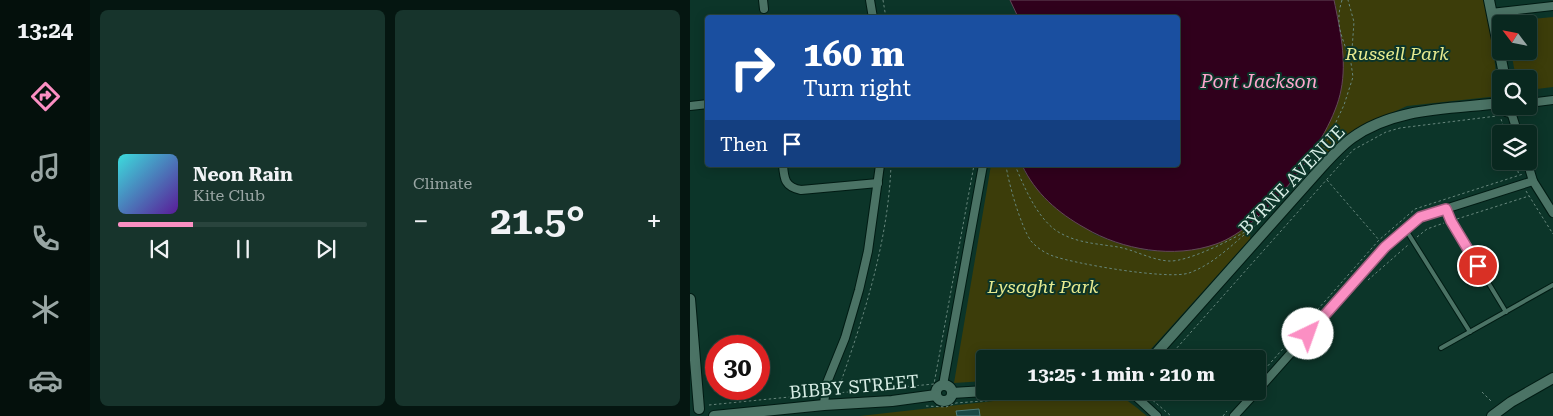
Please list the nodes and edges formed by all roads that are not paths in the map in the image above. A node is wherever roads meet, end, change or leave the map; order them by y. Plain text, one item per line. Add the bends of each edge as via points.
1 (763, 0) edge
2 (870, 0) edge
3 (1489, 0) edge
4 (1553, 6) edge
5 (764, 9) dead end
6 (1491, 13) junction
7 (872, 15) edge
8 (1503, 70) edge
9 (1553, 100) edge
10 (1537, 102) edge
11 (705, 104) edge
12 (690, 106) edge
13 (1492, 108) edge
14 (783, 167) edge
15 (880, 167) edge
16 (983, 167) edge
17 (1530, 170) edge
18 (1533, 181) junction
19 (878, 183) junction
20 (1446, 209) junction
21 (1553, 213) edge
22 (1406, 230) junction
23 (1553, 285) edge
24 (690, 299) edge
25 (690, 310) edge
26 (1506, 312) junction
27 (1470, 332) junction
28 (1442, 348) dead end
29 (1158, 350) edge
30 (1553, 378) edge
31 (1266, 381) edge
32 (943, 385) junction
33 (976, 392) edge
34 (952, 393) junction
35 (936, 395) junction
36 (1140, 400) edge
37 (1249, 400) edge
38 (824, 405) junction
39 (709, 411) edge
40 (696, 413) edge
41 (714, 416) edge
42 (1157, 416) edge
43 (1234, 416) edge
44 (1492, 416) edge

1 - 5 street
2 - 7 street
3 - 6 street
4 - 6 street
6 - 8 street
9 - 10 street
11 - 12 street
13 - 29 street, BYRNE AVENUE via 1403,114 1387,118 1350,139
14 - 19 street via 784,180 791,188 801,190
15 - 19 street
16 - 32 street
17 - 18 street
18 - 20 street
18 - 21 street
19 - 38 street via 859,290 826,386
20 - 22 street via 1420,217
20 - 26 lane
22 - 27 lane
22 - 31 street via 1385,247
23 - 26 lane
24 - 25 street
25 - 40 street
26 - 27 lane
27 - 28 lane
30 - 44 street
32 - 34 street via 950,387
32 - 35 street via 938,387
33 - 34 street
34 - 35 street via 945,402
35 - 38 street, BIBBY STREET
36 - 42 street
37 - 43 street
38 - 41 street, BIBBY STREET
39 - 40 street

